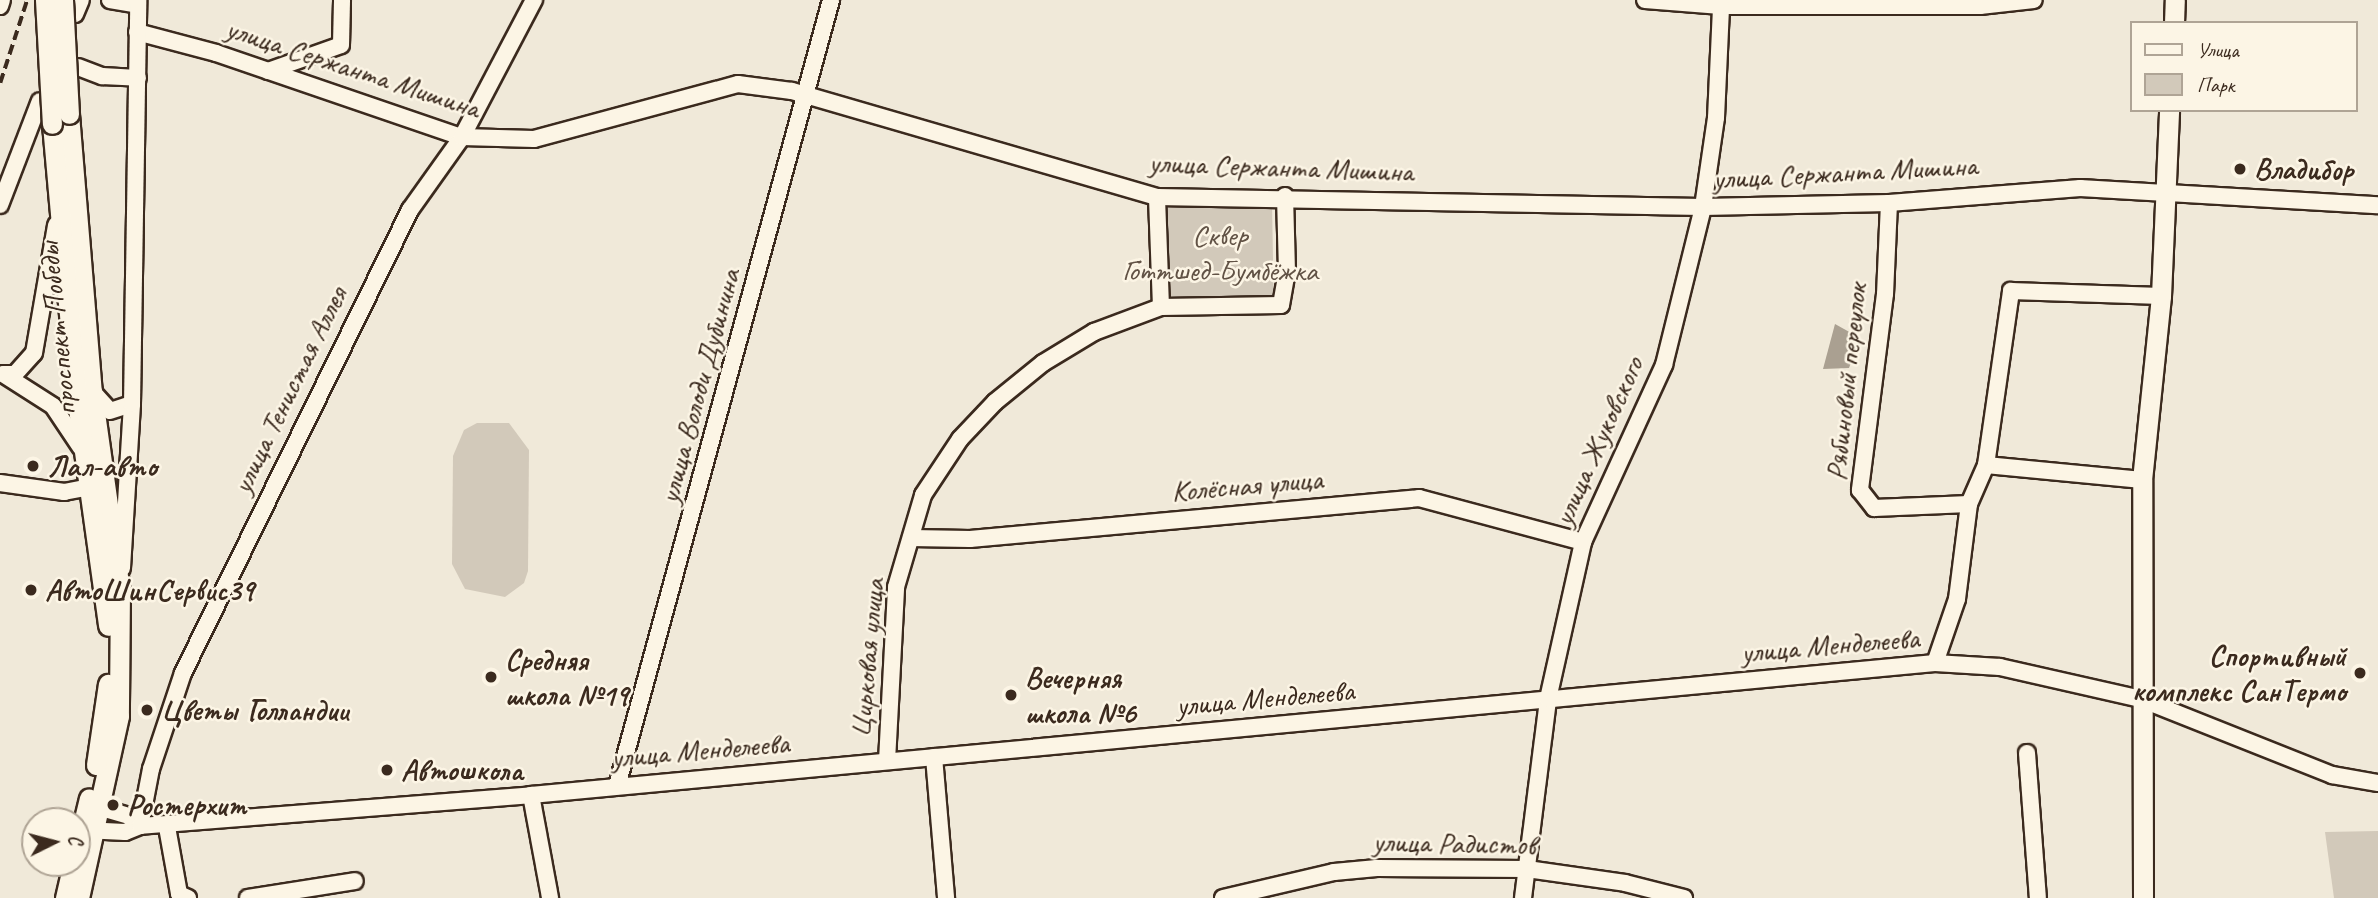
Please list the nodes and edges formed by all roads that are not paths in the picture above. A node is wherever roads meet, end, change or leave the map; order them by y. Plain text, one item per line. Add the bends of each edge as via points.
1 (2, 0) edge
2 (45, 0) edge
3 (110, 0) edge
4 (342, 0) edge
5 (534, 0) edge
6 (831, 0) edge
7 (1645, 0) edge
8 (2034, 0) edge
9 (2175, 0) edge
10 (137, 3) edge
11 (73, 5) edge
12 (0, 6) edge
13 (1721, 6) junction
14 (2174, 21) edge
15 (137, 32) junction
16 (78, 67) dead end
17 (268, 71) junction
18 (138, 78) junction
19 (808, 95) junction
20 (40, 101) dead end
21 (2169, 112) edge
22 (462, 137) junction
23 (1285, 196) junction
24 (2164, 196) junction
25 (1157, 197) junction
26 (1889, 203) junction
27 (0, 205) edge
28 (2378, 205) edge
29 (1703, 207) junction
30 (57, 211) junction
31 (2161, 296) junction
32 (1161, 307) junction
33 (2, 373) edge
34 (92, 391) junction
35 (132, 404) junction
36 (84, 453) junction
37 (1986, 465) junction
38 (2142, 480) junction
39 (0, 483) edge
40 (90, 487) junction
41 (1969, 504) junction
42 (911, 538) junction
43 (1583, 542) junction
44 (120, 589) junction
45 (1935, 663) junction
46 (1548, 699) junction
47 (2141, 699) junction
48 (2027, 753) dead end
49 (934, 757) junction
50 (887, 761) junction
51 (2378, 783) edge
52 (617, 786) junction
53 (531, 795) junction
54 (94, 806) junction
55 (91, 816) edge
56 (140, 826) junction
57 (167, 827) junction
58 (91, 835) edge
59 (1527, 869) junction
60 (70, 877) edge
61 (81, 877) edge
62 (355, 881) dead end
63 (182, 897) edge
64 (65, 898) edge
65 (79, 898) edge
66 (248, 898) edge
67 (550, 898) edge
68 (946, 898) edge
69 (1223, 898) edge
70 (1522, 898) edge
71 (1684, 898) edge
72 (2038, 898) edge
73 (2143, 898) edge

1 - 12 street
2 - 30 main road, проспект Победы, bridge
3 - 10 street
4 - 17 street via 341,45
5 - 22 street, улица Тенистая Аллея
6 - 19 street, улица Володи Дубинина
7 - 13 street
8 - 13 street via 1980,6
9 - 14 main road
10 - 15 street
11 - 34 main road, проспект Победы, bridge via 69,114
13 - 29 street, улица Жуковского via 1716,118
15 - 17 street, улица Сержанта Мишина
15 - 18 street
16 - 18 street via 102,76
17 - 22 street, улица Сержанта Мишина
18 - 35 street
19 - 22 street, улица Сержанта Мишина via 738,84 534,139
19 - 25 street, улица Сержанта Мишина
19 - 52 street, улица Володи Дубинина
20 - 27 street
21 - 24 main road
22 - 56 street, улица Тенистая Аллея via 410,210 183,673 151,769
23 - 25 street, улица Сержанта Мишина
23 - 29 street, улица Сержанта Мишина
23 - 32 street, Цирковая улица via 1287,272 1281,305
24 - 26 street, улица Сержанта Мишина via 2080,188
24 - 28 street, улица Сержанта Мишина
24 - 31 main road
25 - 32 street
26 - 29 street, улица Сержанта Мишина
26 - 41 street, Рябиновый переулок via 1885,294 1860,490 1874,508
29 - 43 street, улица Жуковского via 1664,365
30 - 33 street via 34,353 15,374
30 - 36 main road, проспект Победы
31 - 37 street via 2011,291
31 - 38 main road
32 - 42 street, Цирковая улица via 1094,332 995,401 960,439 923,495
33 - 36 street via 61,414
34 - 35 street via 110,411
34 - 44 main road, проспект Победы
35 - 44 street
36 - 40 main road, проспект Победы
37 - 38 street
37 - 41 street
38 - 47 main road
39 - 40 street via 64,492
40 - 54 main road, проспект Победы via 109,636 107,706
41 - 45 street via 1957,599
42 - 43 street, Колёсная улица via 970,539 1419,498
42 - 50 street, Цирковая улица via 896,586
43 - 46 street, улица Жуковского
44 - 54 main road, проспект Победы via 119,716
45 - 46 street, улица Менделеева
45 - 47 street, улица Менделеева via 2000,667
46 - 49 street, улица Менделеева
46 - 59 street, улица Жуковского
47 - 51 street, улица Менделеева via 2332,775
47 - 73 main road
48 - 72 street
49 - 50 street, улица Менделеева
49 - 68 street
50 - 52 street, улица Менделеева
52 - 53 street, улица Менделеева
53 - 57 street, улица Менделеева
53 - 67 street
54 - 55 main road, проспект Победы
54 - 56 street, улица Менделеева
56 - 57 street, улица Менделеева
56 - 58 street, улица Менделеева
57 - 63 street
59 - 69 street, улица Радистов via 1355,870
59 - 70 street, улица Жуковского
59 - 71 street, улица Радистов via 1625,883
60 - 64 main road
61 - 65 main road, проспект Победы
62 - 66 street

